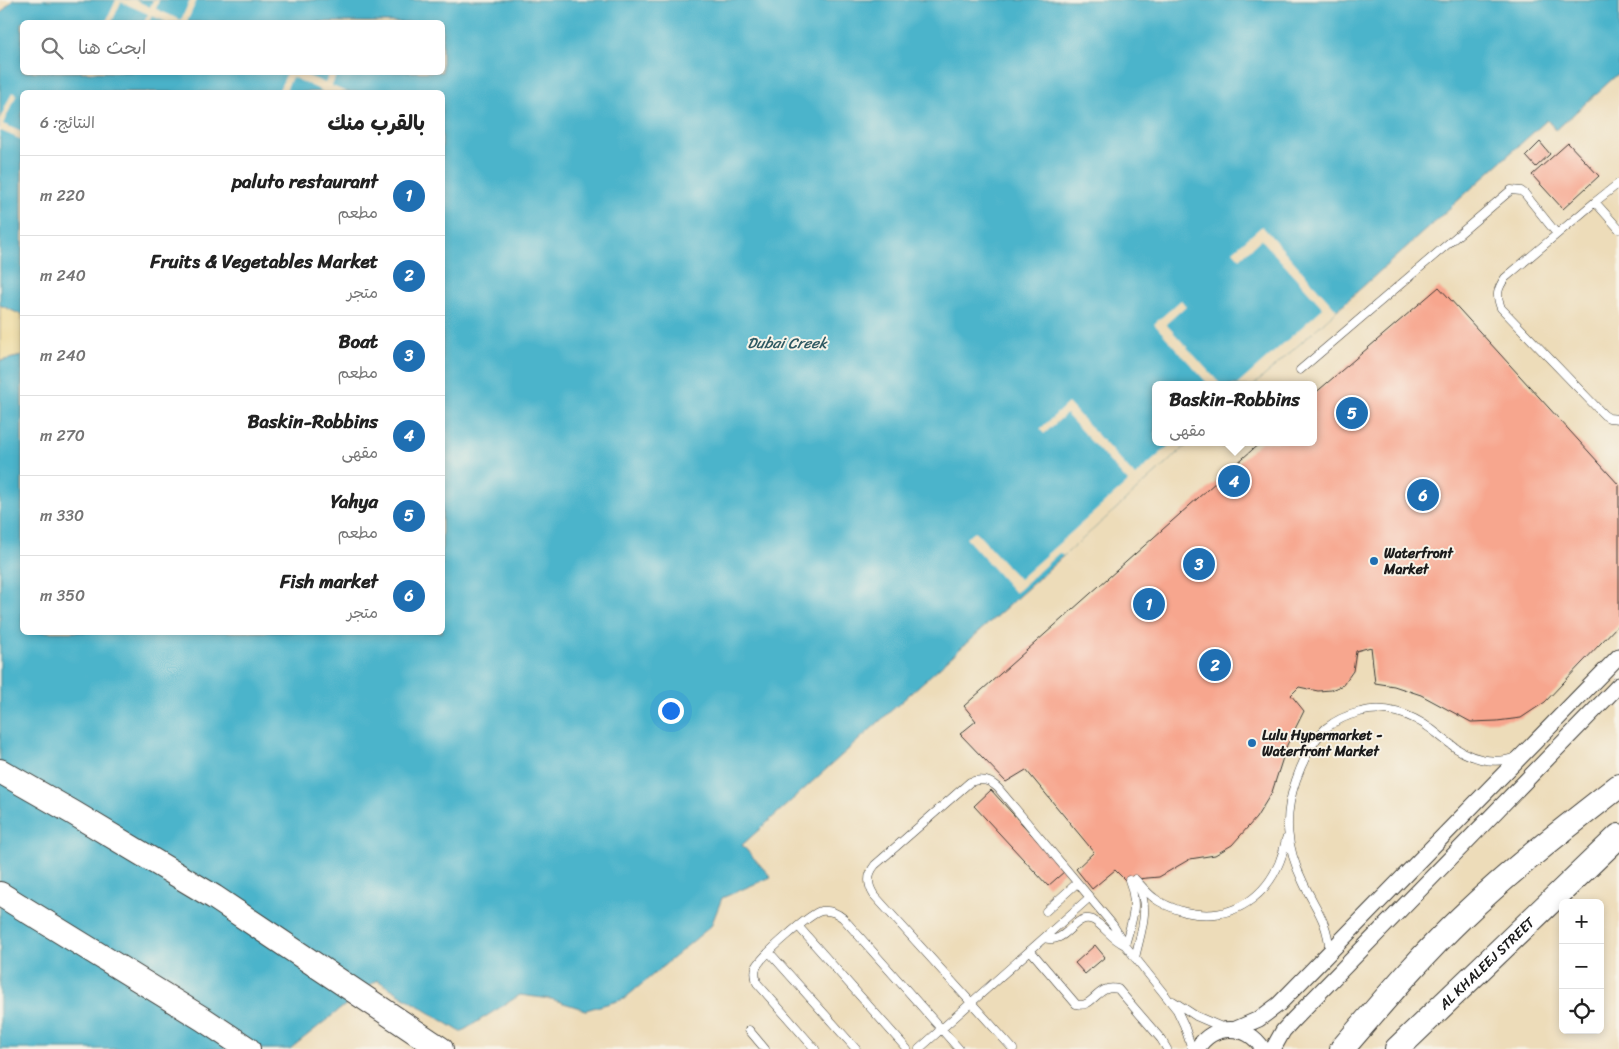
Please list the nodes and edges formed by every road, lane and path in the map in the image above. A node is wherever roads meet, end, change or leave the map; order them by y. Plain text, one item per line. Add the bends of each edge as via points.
1 (1619, 184) edge
2 (1596, 202) junction
3 (1619, 229) edge
4 (1557, 234) junction
5 (1300, 370) dead end
6 (1619, 419) edge
7 (1619, 656) edge
8 (1619, 685) edge
9 (1527, 752) junction
10 (0, 772) edge
11 (1619, 786) edge
12 (1287, 835) junction
13 (1619, 836) edge
14 (1132, 880) junction
15 (1077, 883) junction
16 (0, 894) edge
17 (1090, 897) junction
18 (1046, 911) dead end
19 (798, 926) junction
20 (1044, 938) junction
21 (1124, 945) junction
22 (1030, 950) junction
23 (769, 952) junction
24 (1330, 953) junction
25 (1135, 958) junction
26 (1167, 997) junction
27 (972, 1003) junction
28 (1231, 1029) junction
29 (749, 1030) dead end
30 (941, 1030) junction
31 (248, 1049) edge
32 (441, 1049) edge
33 (765, 1049) edge
34 (815, 1049) edge
35 (856, 1049) edge
36 (907, 1049) edge
37 (919, 1049) edge
38 (959, 1049) edge
39 (1013, 1049) edge
40 (1167, 1049) edge
41 (1192, 1049) edge
42 (1197, 1049) edge
43 (1263, 1049) edge
44 (1273, 1049) edge
45 (1342, 1049) edge
46 (1397, 1049) edge

1 - 2 lane
2 - 3 lane
2 - 4 lane
4 - 5 lane via 1525,194 1511,190
4 - 6 lane via 1505,278 1498,287 1497,298 1501,308 1604,415
7 - 9 street
8 - 44 street via 1283,1030
9 - 12 lane via 1512,758 1479,759 1463,753 1411,717 1390,710 1368,710 1346,716 1328,727 1312,743 1292,789
9 - 24 street
10 - 32 main road via 214,897
11 - 45 main road via 1460,918
12 - 14 lane via 1283,856 1269,882 1241,906 1220,914 1197,915 1175,909 1154,898
12 - 24 lane via 1293,860 1322,916
13 - 46 main road, AL KHALEEJ STREET
14 - 21 lane via 1135,910
14 - 25 lane via 1143,896 1145,911
15 - 17 lane
15 - 18 lane
15 - 27 lane via 998,788 985,780 970,782 875,865 869,876 870,889
16 - 31 main road
17 - 20 lane
17 - 21 lane via 1118,931
19 - 23 lane
19 - 30 lane via 819,911 839,915
19 - 36 lane
20 - 21 lane via 1059,938 1086,919 1093,920
20 - 22 lane
21 - 25 lane
22 - 27 lane
22 - 40 lane via 1076,1004 1086,1004 1104,989 1114,988 1121,992
23 - 34 lane via 757,966 757,983
23 - 35 lane
24 - 28 street via 1270,1013 1248,1025
25 - 26 lane
26 - 28 lane via 1196,1016
26 - 41 lane via 1177,1010
27 - 30 lane
27 - 39 lane
28 - 42 street via 1210,1034
28 - 43 street via 1252,1036
29 - 33 lane
30 - 37 lane
30 - 38 lane

